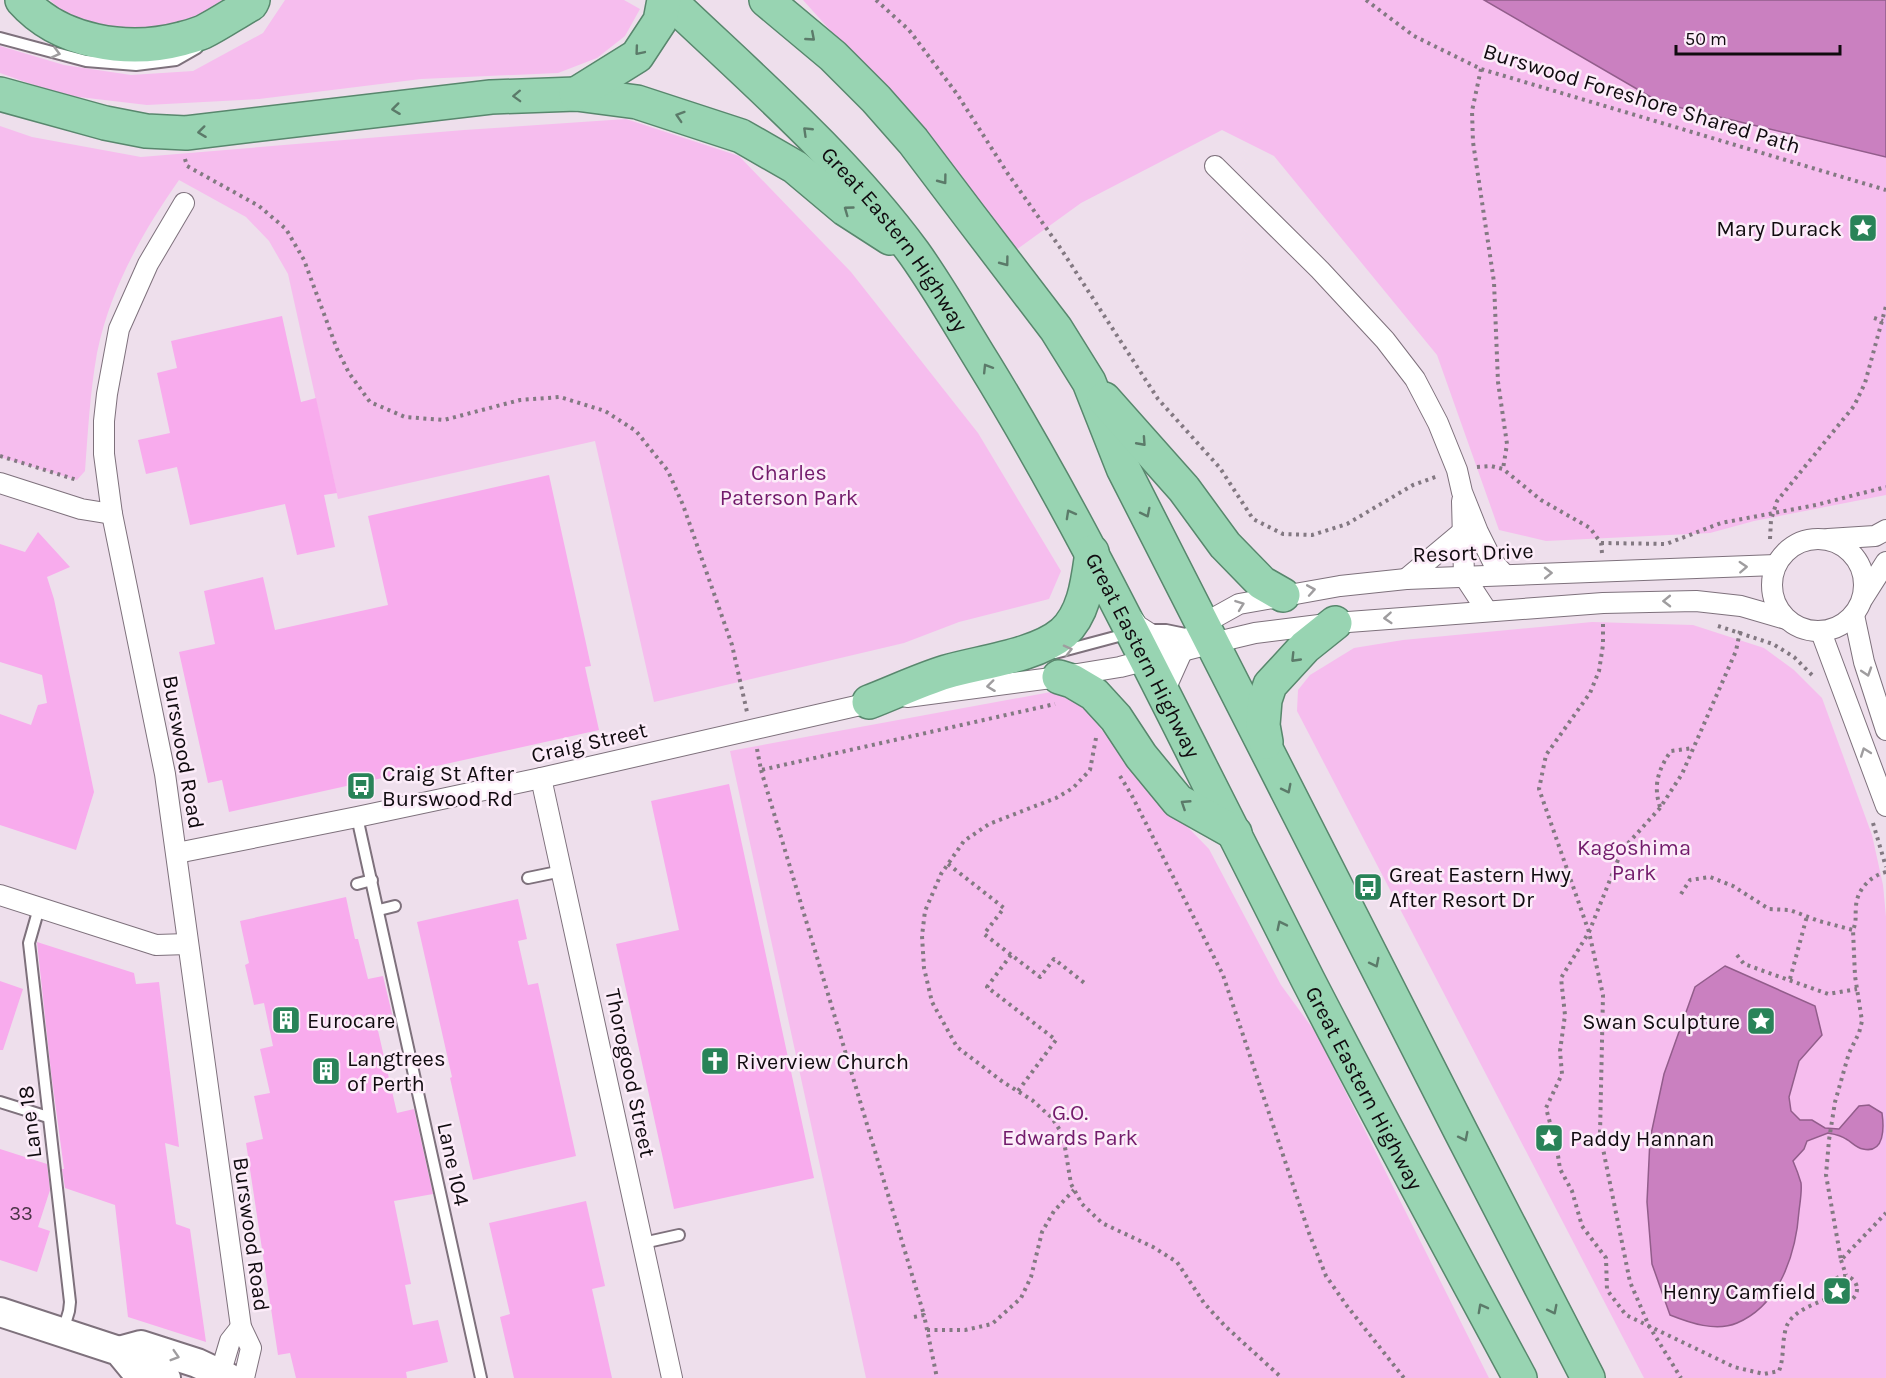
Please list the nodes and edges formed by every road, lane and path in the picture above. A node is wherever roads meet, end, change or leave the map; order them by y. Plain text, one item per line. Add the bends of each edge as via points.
1 (22, 0) edge
2 (664, 0) edge
3 (669, 0) edge
4 (766, 0) edge
5 (876, 0) edge
6 (1366, 0) edge
7 (252, 2) edge
8 (0, 38) edge
9 (1481, 69) junction
10 (0, 94) edge
11 (576, 94) junction
12 (184, 156) dead end
13 (1215, 166) dead end
14 (1886, 190) edge
15 (184, 203) dead end
16 (914, 254) junction
17 (1886, 306) edge
18 (1874, 318) dead end
19 (1882, 321) junction
20 (1089, 382) junction
21 (0, 456) edge
22 (1503, 469) junction
23 (1457, 470) junction
24 (77, 480) dead end
25 (0, 483) edge
26 (1886, 488) edge
27 (1462, 492) junction
28 (112, 514) junction
29 (1773, 514) junction
30 (1886, 530) edge
31 (1461, 533) junction
32 (1770, 539) dead end
33 (1825, 539) junction
34 (1600, 543) junction
35 (1092, 552) junction
36 (1603, 558) dead end
37 (1886, 562) edge
38 (1776, 565) junction
39 (1504, 574) junction
40 (1464, 576) junction
41 (1406, 579) junction
42 (1282, 595) junction
43 (1741, 606) junction
44 (1858, 606) junction
45 (1487, 611) junction
46 (1603, 615) dead end
47 (1786, 619) junction
48 (1335, 623) junction
49 (1717, 625) dead end
50 (1740, 632) junction
51 (1821, 632) junction
52 (1196, 639) junction
53 (1142, 641) junction
54 (1818, 680) dead end
55 (1061, 692) junction
56 (1164, 693) junction
57 (869, 702) junction
58 (753, 728) junction
59 (1886, 730) edge
60 (1101, 743) dead end
61 (1693, 748) junction
62 (1267, 751) junction
63 (1114, 767) dead end
64 (761, 770) junction
65 (541, 778) junction
66 (1886, 806) edge
67 (1660, 808) junction
68 (357, 817) junction
69 (1873, 821) dead end
70 (1235, 833) junction
71 (177, 853) junction
72 (948, 864) junction
73 (1886, 867) edge
74 (562, 871) junction
75 (1886, 872) edge
76 (528, 878) dead end
77 (372, 880) junction
78 (357, 884) dead end
79 (1681, 894) dead end
80 (0, 895) edge
81 (395, 906) dead end
82 (39, 908) junction
83 (379, 910) junction
84 (1807, 916) junction
85 (1853, 930) junction
86 (1589, 932) junction
87 (188, 944) junction
88 (1011, 955) junction
89 (1737, 955) dead end
90 (1790, 980) junction
91 (1087, 985) dead end
92 (1857, 989) junction
93 (1018, 1091) junction
94 (0, 1102) edge
95 (48, 1117) junction
96 (1074, 1190) junction
97 (1886, 1213) edge
98 (679, 1235) dead end
99 (643, 1242) junction
100 (1841, 1260) junction
101 (1846, 1275) junction
102 (1833, 1296) junction
103 (0, 1312) edge
104 (924, 1315) junction
105 (914, 1317) dead end
106 (1649, 1326) junction
107 (927, 1330) junction
108 (63, 1331) junction
109 (119, 1351) junction
110 (228, 1377) edge
111 (166, 1378) edge
112 (481, 1378) edge
113 (672, 1378) edge
114 (937, 1378) edge
115 (1282, 1378) edge
116 (1404, 1378) edge
117 (1520, 1378) edge
118 (1588, 1378) edge
119 (1681, 1378) edge

1 - 7 highway via 59,28 86,39 124,45 160,44 202,33
2 -> 11 highway via 660,21 638,56
16 -> 3 highway, Great Eastern Highway via 863,190 810,134
4 -> 20 highway via 833,56 913,141 1056,329
5 - 23 path via 909,30 957,94 1158,399 1220,468 1253,519 1283,534 1312,535 1347,524 1413,485
6 - 9 path, Burswood Foreshore Shared Path via 1414,36
8 -> 7 lane via 86,61 136,65 176,60 216,36
9 - 14 path, Burswood Foreshore Shared Path
9 - 22 path via 1472,111 1473,142 1494,282 1498,382 1507,444
11 -> 10 highway via 491,97 186,133 105,123
16 -> 11 highway via 845,209 795,167 741,136 637,102
12 - 58 path via 187,166 259,206 286,229 304,260 337,350 370,402 405,417 444,420 520,400 560,397 605,411 636,431 668,471 683,504 732,645
13 - 23 street via 1385,340 1414,379
15 - 28 street, Burswood Road via 148,264 119,329 104,421
35 -> 16 highway, Great Eastern Highway via 1017,418
17 - 19 path
18 - 19 path
19 - 29 path via 1865,383 1854,406 1777,501
20 -> 42 highway via 1184,489 1226,545 1262,583
20 -> 52 highway
21 - 24 path
22 - 23 path via 1491,466
22 - 34 path via 1541,500 1590,528
23 - 27 street
25 - 28 street via 81,509
26 - 29 path
27 - 31 street
27 - 39 street via 1493,562
28 - 71 street, Burswood Road via 163,762
29 - 32 path
29 - 34 path via 1721,522 1666,544
30 - 33 street via 1875,536
31 - 40 street
31 - 41 street
33 - 38 street via 1792,547
33 - 44 street via 1848,550 1863,572
34 - 36 path
35 - 53 highway, Great Eastern Highway
35 - 57 highway via 1080,608 1064,632 1050,642 945,673
37 - 44 street
39 -> 38 street, Resort Drive
38 - 47 street via 1774,599
39 - 40 street, Resort Drive
40 - 41 street, Resort Drive
40 - 45 street
42 -> 41 street, Resort Drive
52 -> 42 street, Resort Drive via 1239,604
43 -> 45 street via 1696,601 1615,602
43 - 47 street
43 - 50 path
44 - 51 street via 1839,627
44 -> 59 street via 1864,662
45 -> 48 street
46 - 86 path via 1599,671 1590,693 1546,755 1539,789
47 - 51 street via 1808,631
48 - 52 street
48 -> 62 highway via 1305,647 1270,685 1263,725
49 - 50 path
50 - 54 path via 1780,648
50 - 61 path via 1736,651
66 -> 51 street
52 - 53 street, Craig Street
52 - 53 street
52 - 56 street
52 - 62 highway
53 - 55 street, Craig Street via 1120,667
53 - 56 highway, Great Eastern Highway
57 -> 53 lane, Craig Street
55 -> 57 street, Craig Street
55 - 64 path via 1056,704
70 -> 55 highway via 1178,801 1094,694 1071,681
56 - 70 highway, Great Eastern Highway
57 - 58 street, Craig Street
58 - 64 path
58 - 65 street, Craig Street
60 - 72 path via 1097,734 1090,770 1073,789 989,824 964,841
61 - 67 path
61 - 67 path via 1671,751 1660,767 1656,794
62 -> 118 highway
63 - 116 path via 1223,975 1326,1276
64 - 104 path
65 - 68 street, Craig Street
65 - 74 street, Thorogood Street
67 - 86 path via 1622,850
68 - 71 street, Craig Street
68 - 77 lane, Lane 104
69 - 73 path
117 -> 70 highway, Great Eastern Highway via 1362,1084
71 - 87 street, Burswood Road
72 - 88 path via 1004,908 984,934
72 - 93 path via 925,911 922,936 932,1002 957,1047
74 - 76 lane
74 - 99 street, Thorogood Street
75 - 85 path via 1867,881 1856,905 1857,923
77 - 78 lane
77 - 83 lane, Lane 104
79 - 84 path via 1690,880 1710,877 1769,909
80 - 82 street
81 - 83 lane
82 - 87 street via 156,945
82 - 95 lane, Lane 18 via 29,944
83 - 112 lane, Lane 104
84 - 85 path
84 - 90 path
85 - 92 path
86 - 106 path via 1603,995 1600,1134 1630,1282
86 - 106 path via 1561,978 1565,1015 1560,1051 1562,1074 1546,1108 1560,1169 1572,1191 1582,1226 1606,1258 1607,1290 1626,1315
87 - 110 street, Burswood Road via 241,1327 230,1341
88 - 91 path via 1040,977 1054,959
88 - 93 path via 987,987 1056,1040
89 - 90 path via 1744,964
90 - 92 path via 1828,994
92 - 100 path via 1862,1021 1849,1053 1828,1140 1826,1175
93 - 96 path via 1052,1118 1063,1136
94 - 95 lane
95 - 108 lane, Lane 18 via 70,1302
96 - 107 path via 1054,1211 1042,1232 1021,1298 992,1324 965,1330
96 - 115 path via 1102,1223 1154,1247 1177,1263 1204,1303
97 - 100 path
98 - 99 lane
99 - 113 street, Thorogood Street
100 - 101 path
101 - 102 path via 1834,1280
101 - 102 path via 1858,1287 1856,1296 1844,1302
102 - 106 path via 1793,1315 1785,1330 1779,1371 1764,1374 1734,1367
103 - 108 main road
104 - 105 path
104 - 107 path
106 - 119 path
107 - 114 path
108 - 109 main road
109 -> 110 main road via 141,1345
109 - 111 main road via 133,1368

